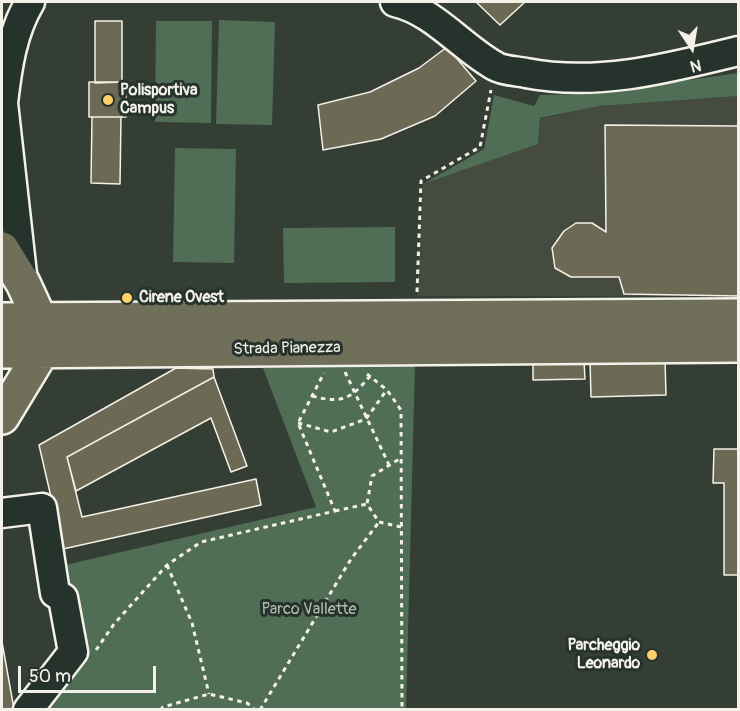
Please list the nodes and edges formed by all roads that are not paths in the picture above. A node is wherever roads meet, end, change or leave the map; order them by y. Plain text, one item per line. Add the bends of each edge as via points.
1 (31, 2) edge
2 (396, 2) edge
3 (738, 51) edge
4 (2, 105) edge
5 (2, 249) edge
6 (23, 284) junction
7 (738, 316) edge
8 (2, 320) edge
9 (571, 332) junction
10 (41, 336) junction
11 (738, 345) edge
12 (2, 351) edge
13 (2, 417) edge
14 (2, 513) edge
15 (28, 710) edge

1 - 4 street via 18,25
2 - 3 street via 430,18 496,67 549,78 607,78
4 - 6 street
5 - 6 main road
6 - 10 main road
7 - 9 main road, Strada Pianezza
8 - 10 main road, Strada Pianezza
9 - 10 main road, Strada Pianezza
9 - 10 main road, Strada Pianezza via 416,318
9 - 11 main road, Strada Pianezza
10 - 12 main road, Strada Pianezza
10 - 13 main road
14 - 15 street via 42,508 55,593 63,598 73,652

